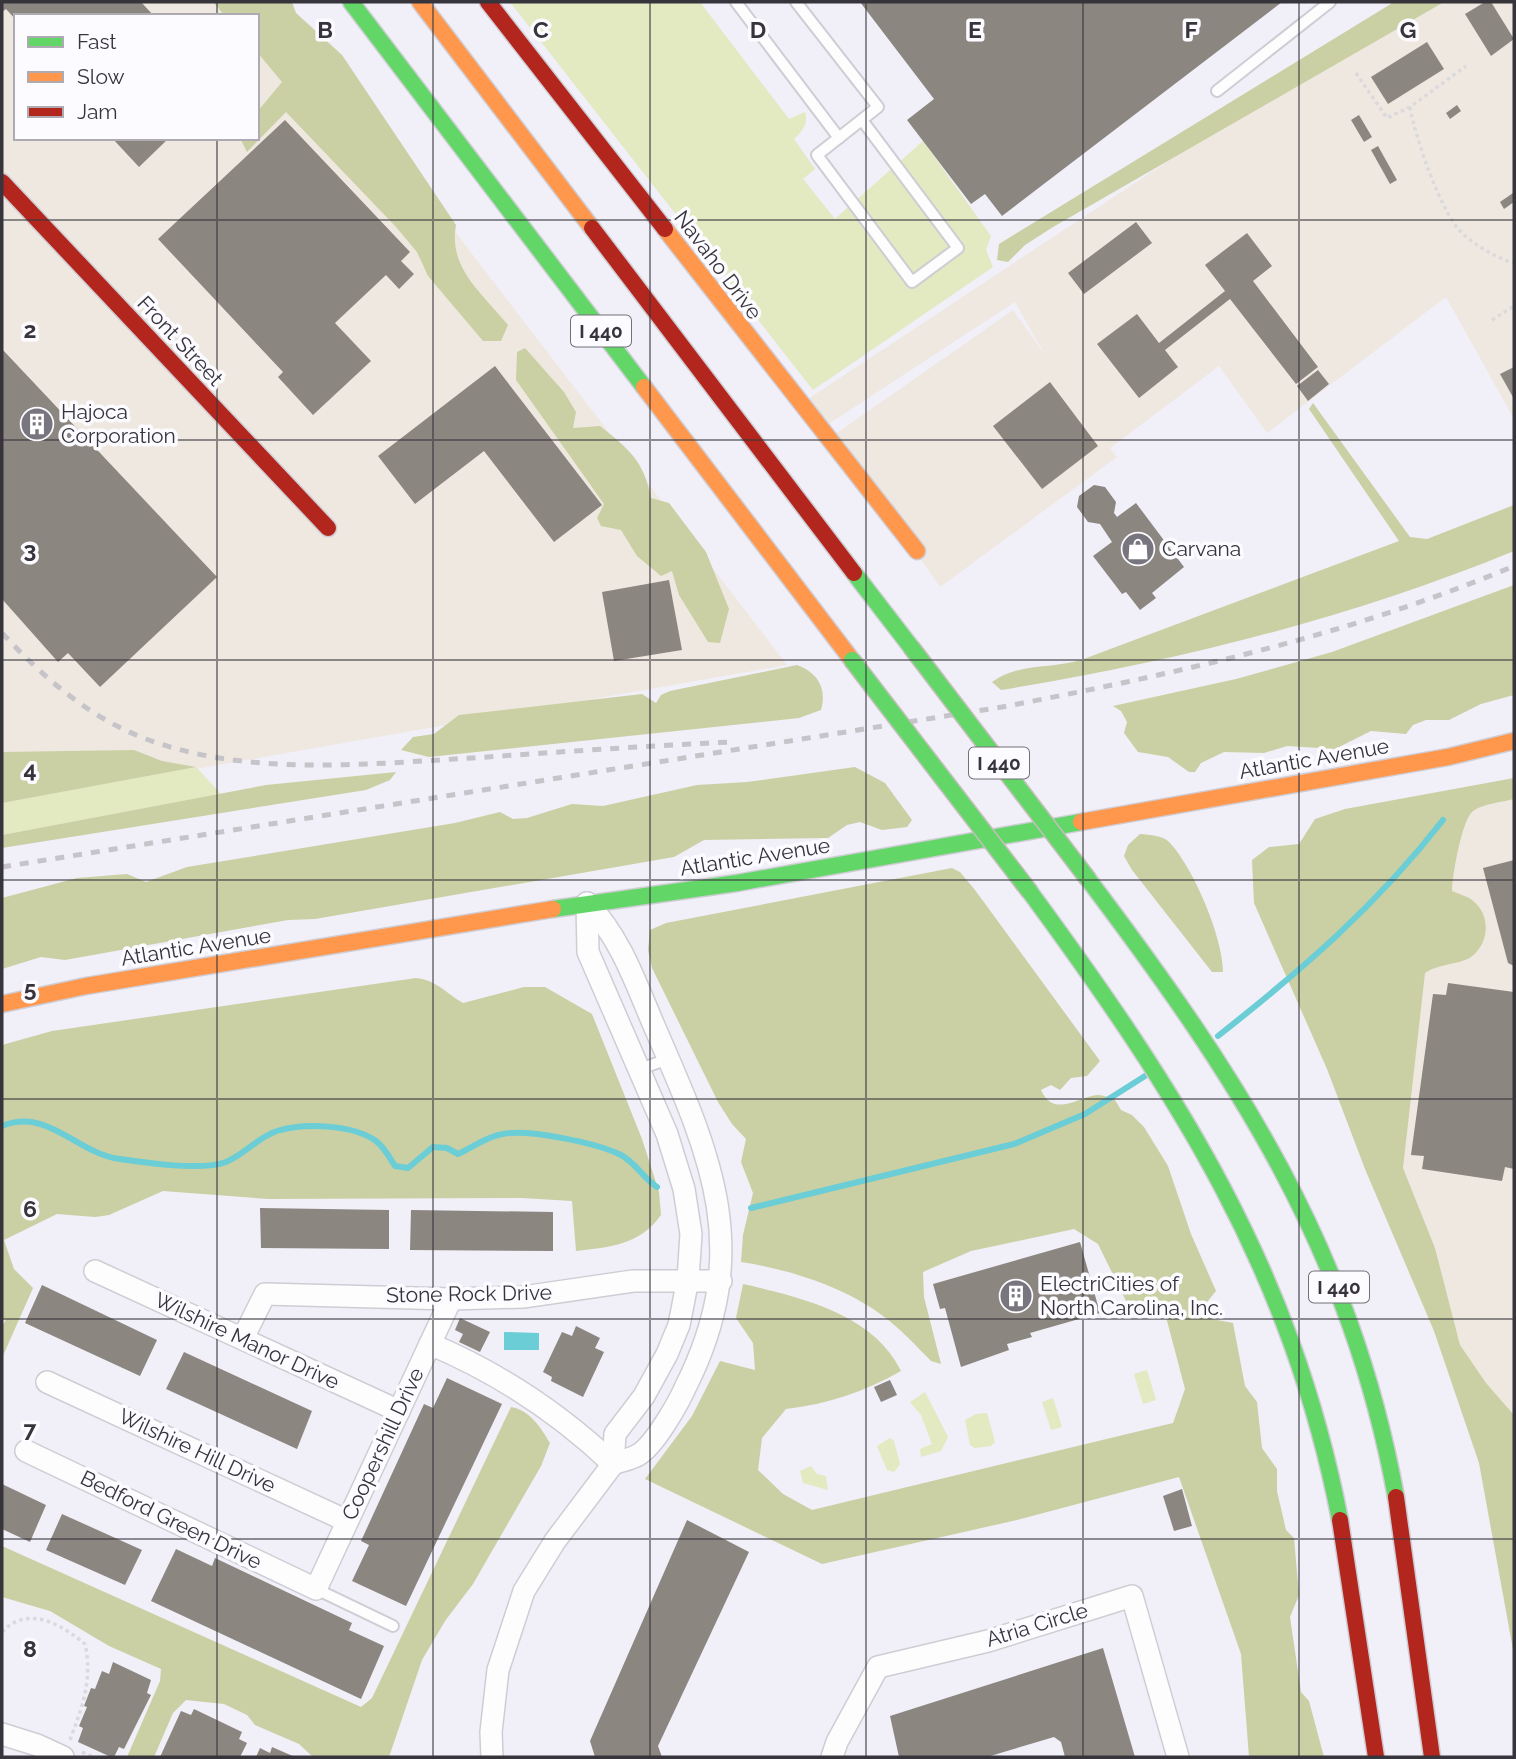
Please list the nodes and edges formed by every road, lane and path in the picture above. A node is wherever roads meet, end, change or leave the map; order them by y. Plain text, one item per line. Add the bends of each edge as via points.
1 (351, 2) edge
2 (419, 2) edge
3 (488, 2) edge
4 (736, 2) edge
5 (796, 2) edge
6 (1331, 2) edge
7 (1466, 66) dead end
8 (1356, 74) dead end
9 (1217, 92) dead end
10 (1410, 107) junction
11 (862, 120) junction
12 (839, 138) junction
13 (2, 182) edge
14 (1514, 264) edge
15 (1514, 306) edge
16 (1492, 320) dead end
17 (328, 528) dead end
18 (917, 551) dead end
19 (1514, 741) edge
20 (587, 903) junction
21 (2, 1004) edge
22 (668, 1059) junction
23 (640, 1069) junction
24 (95, 1271) dead end
25 (688, 1279) junction
26 (721, 1281) junction
27 (451, 1299) junction
28 (243, 1338) junction
29 (430, 1344) junction
30 (47, 1382) dead end
31 (398, 1411) junction
32 (26, 1451) dead end
33 (613, 1464) junction
34 (347, 1521) junction
35 (316, 1589) junction
36 (393, 1626) dead end
37 (2, 1632) edge
38 (2, 1734) edge
39 (71, 1751) edge
40 (93, 1757) edge
41 (492, 1757) edge
42 (832, 1757) edge
43 (1178, 1757) edge
44 (1376, 1757) edge
45 (1432, 1757) edge

1 - 44 main road, I 440, bridge via 1030,892 1170,1089 1231,1199 1288,1329 1321,1436 1346,1543
2 - 45 main road, I 440, bridge via 1088,878 1254,1114 1305,1206 1367,1369 1391,1471
3 - 18 main road, Navaho Drive via 584,121 794,400
4 - 12 lane
5 - 11 lane via 878,107
6 - 9 lane
7 - 10 path
8 - 10 path via 1387,118
10 - 14 path via 1418,145 1460,231 1482,249
11 - 12 lane
11 - 12 lane via 958,248 912,282 817,155
13 - 17 main road, Front Street
15 - 16 path
19 - 20 main road, Atlantic Avenue via 1448,757 737,883
20 - 21 main road, Atlantic Avenue
20 - 22 street via 619,944
20 - 23 street via 588,952
22 - 23 lane
22 - 26 street via 717,1190
23 - 25 street via 684,1189 691,1234
24 - 28 street, Wilshire Manor Drive
25 - 26 street, Stone Rock Drive
25 - 27 street, Stone Rock Drive via 632,1280 523,1297
25 - 33 street via 679,1325 667,1354 644,1396 615,1434
26 - 33 street via 707,1336 677,1404 640,1455
27 - 28 street, Stone Rock Drive via 265,1294
27 - 29 street, Coopershill Drive
28 - 31 street, Wilshire Manor Drive
29 - 31 street, Coopershill Drive
29 - 33 street via 477,1364 527,1394
30 - 34 street, Wilshire Hill Drive
31 - 34 street, Coopershill Drive
32 - 35 street, Bedford Green Drive
33 - 41 street via 524,1591 499,1670
34 - 35 street, Coopershill Drive
35 - 36 lane
37 - 39 path via 29,1618 48,1620 85,1644 88,1682
38 - 39 street
39 - 40 path
42 - 43 street, Atria Circle via 878,1667 988,1641 1132,1596

